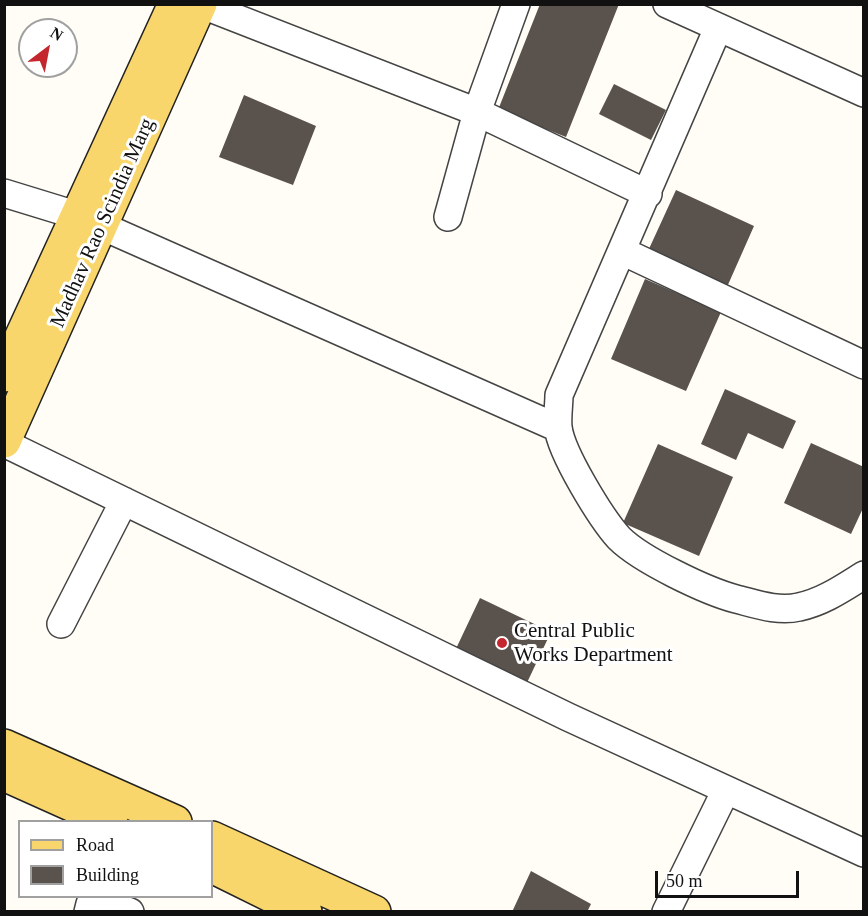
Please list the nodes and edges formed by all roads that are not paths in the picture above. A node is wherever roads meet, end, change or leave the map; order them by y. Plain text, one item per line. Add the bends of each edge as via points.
1 (175, 4) edge
2 (516, 4) edge
3 (667, 4) edge
4 (200, 5) edge
5 (718, 28) junction
6 (864, 93) edge
7 (477, 112) junction
8 (4, 193) edge
9 (648, 194) junction
10 (448, 217) dead end
11 (90, 222) junction
12 (622, 251) junction
13 (864, 365) edge
14 (4, 375) edge
15 (558, 428) junction
16 (4, 442) edge
17 (124, 501) junction
18 (864, 575) edge
19 (60, 624) dead end
20 (4, 746) edge
21 (4, 774) edge
22 (726, 790) junction
23 (107, 820) edge
24 (170, 820) edge
25 (213, 838) edge
26 (864, 853) edge
27 (213, 866) edge
28 (88, 912) edge
29 (130, 912) edge
30 (305, 912) edge
31 (374, 912) edge
32 (666, 912) edge

1 - 11 main road, Madhav Rao Scindia Marg
2 - 7 street
3 - 5 street
4 - 7 street
4 - 11 main road, Madhav Rao Scindia Marg
5 - 6 street
5 - 9 street
7 - 9 street
7 - 10 street
8 - 11 street
9 - 12 street
11 - 14 main road, Madhav Rao Scindia Marg
11 - 15 street
11 - 16 main road, Madhav Rao Scindia Marg
12 - 13 street
12 - 15 street via 560,395
15 - 18 street via 568,458 620,538 711,592 767,607 798,608 835,594
16 - 17 street
17 - 19 street
17 - 22 street
20 - 24 main road
21 - 23 main road
22 - 26 street
22 - 32 street
25 - 31 main road
27 - 30 main road
28 - 29 street via 90,904 99,900

